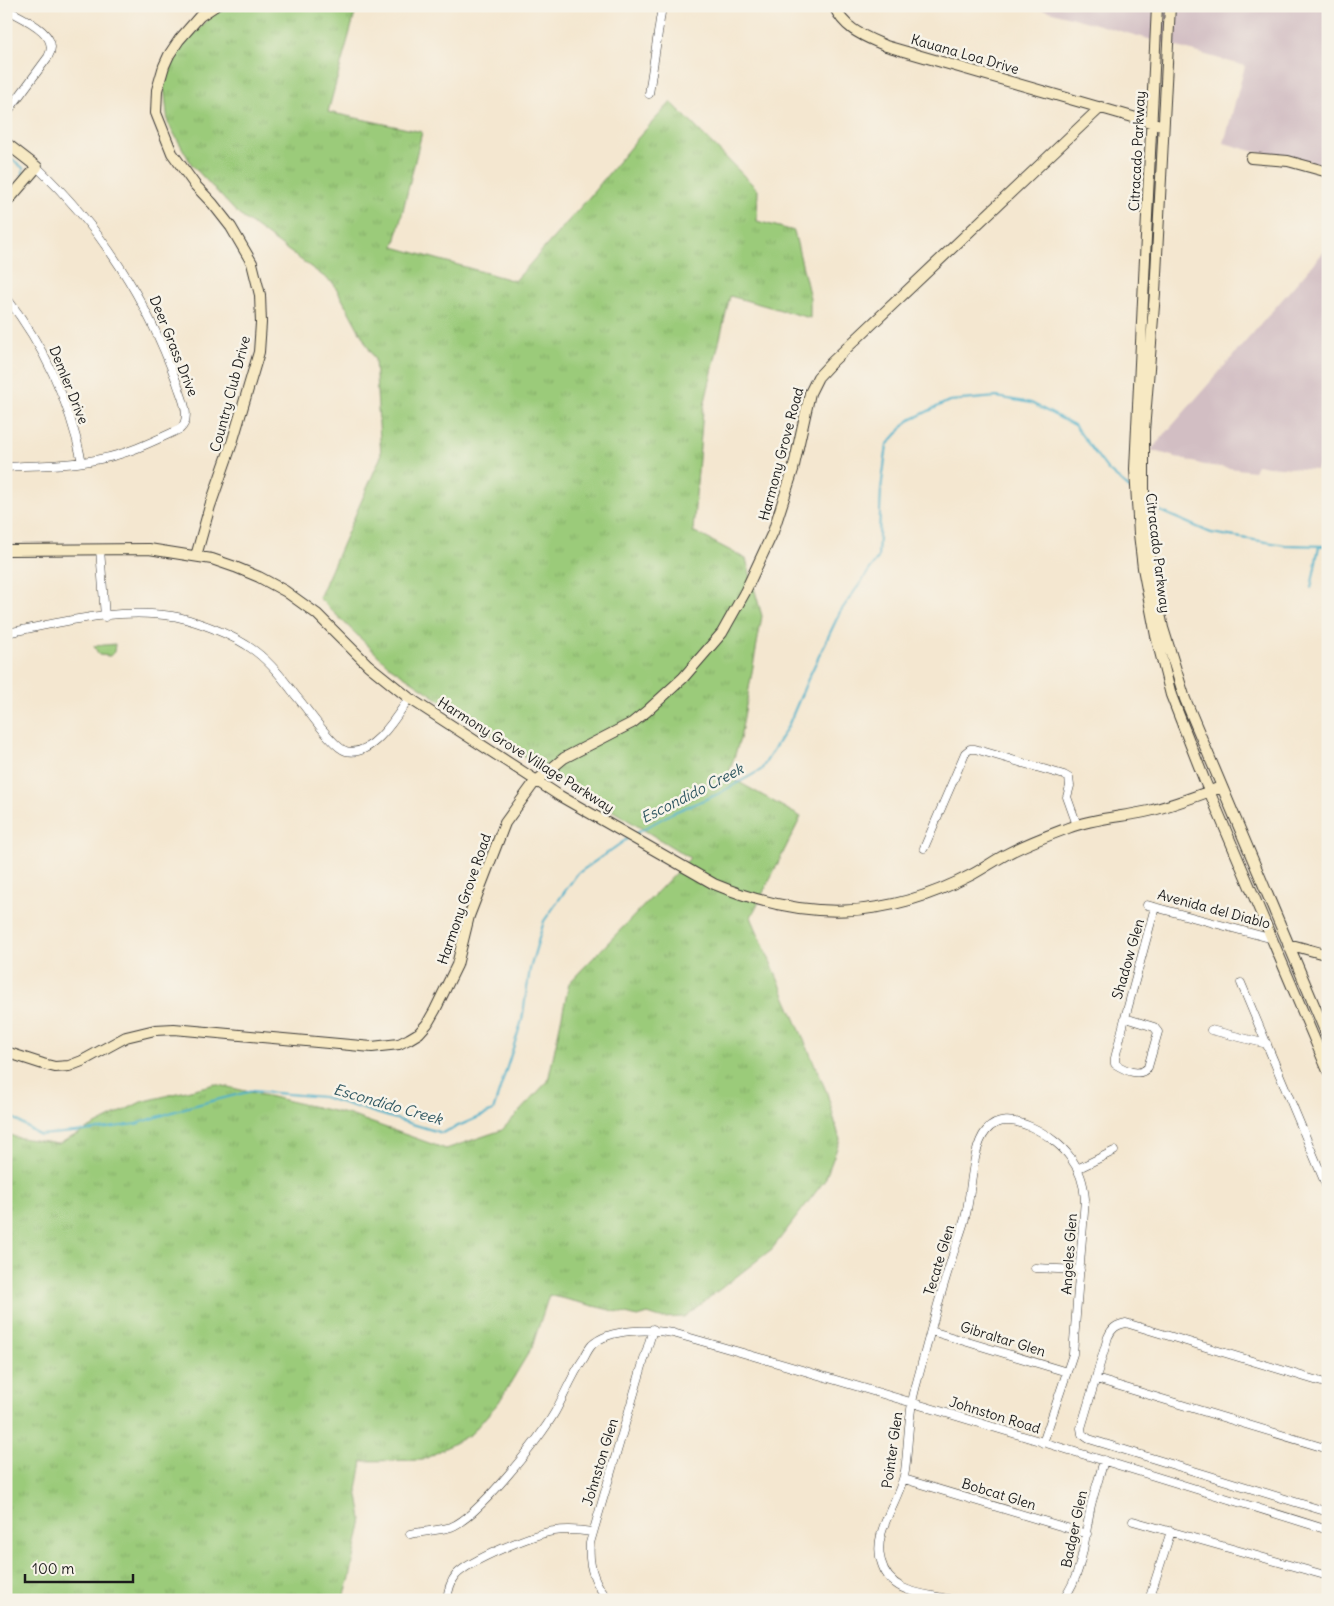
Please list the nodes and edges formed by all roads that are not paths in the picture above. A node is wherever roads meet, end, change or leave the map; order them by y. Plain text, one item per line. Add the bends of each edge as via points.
1 (215, 6) edge
2 (662, 6) edge
3 (834, 6) edge
4 (1157, 6) edge
5 (1170, 6) edge
6 (6, 8) edge
7 (650, 94) dead end
8 (1101, 107) junction
9 (6, 114) edge
10 (1152, 122) junction
11 (1163, 126) junction
12 (6, 143) edge
13 (1251, 158) dead end
14 (36, 167) junction
15 (1328, 172) edge
16 (6, 203) edge
17 (6, 297) edge
18 (82, 462) junction
19 (6, 467) edge
20 (1139, 470) junction
21 (100, 549) junction
22 (6, 550) edge
23 (196, 556) junction
24 (1147, 570) junction
25 (105, 617) junction
26 (6, 633) edge
27 (409, 698) junction
28 (537, 780) junction
29 (1221, 787) junction
30 (1209, 791) junction
31 (1077, 825) junction
32 (924, 848) dead end
33 (1147, 905) dead end
34 (1156, 907) junction
35 (1273, 939) junction
36 (1288, 944) junction
37 (1328, 955) edge
38 (1298, 970) junction
39 (1241, 983) dead end
40 (1125, 1018) junction
41 (1212, 1030) dead end
42 (1328, 1038) edge
43 (1268, 1044) junction
44 (6, 1052) edge
45 (1328, 1071) edge
46 (991, 1126) joint
47 (1114, 1151) dead end
48 (1077, 1169) junction
49 (1328, 1190) edge
50 (1035, 1268) dead end
51 (1080, 1270) junction
52 (653, 1330) junction
53 (931, 1331) junction
54 (1067, 1372) junction
55 (1096, 1379) junction
56 (1328, 1384) edge
57 (912, 1403) junction
58 (1043, 1443) junction
59 (1328, 1448) edge
60 (1104, 1460) junction
61 (904, 1478) junction
62 (1328, 1512) edge
63 (1133, 1520) dead end
64 (1328, 1530) edge
65 (1171, 1531) junction
66 (592, 1532) junction
67 (410, 1534) dead end
68 (1087, 1534) junction
69 (1328, 1576) edge
70 (1150, 1597) edge
71 (447, 1600) edge
72 (609, 1600) edge
73 (952, 1600) edge
74 (1063, 1600) edge
75 (1171, 1600) edge

1 - 23 main road, Country Club Drive via 200,16 169,55 157,90 156,113 172,153 231,227 252,263 260,295 261,323 256,361
2 - 7 street
3 - 8 main road, Kauana Loa Drive via 852,30 886,46
4 - 10 main road, Citracado Parkway
5 - 11 main road, Citracado Parkway
6 - 9 street via 41,30 52,45 48,57
8 - 10 main road
8 - 28 main road, Harmony Grove Road via 818,377 807,402 793,470 773,532 734,613 708,651 657,703 632,723 569,755
10 - 11 main road
10 - 20 main road, Citracado Parkway
11 - 20 main road, Citracado Parkway via 1155,293
12 - 14 main road, Deer Grass Drive
13 - 15 main road via 1288,161
14 - 16 main road
14 - 18 street, Deer Grass Drive via 79,211 129,279 164,349 186,415 182,427 155,441 110,457
17 - 18 street, Demler Drive via 36,338 54,374 74,427
18 - 19 street, Deer Grass Drive
20 - 24 main road, Citracado Parkway
21 - 22 main road
21 - 23 main road via 149,549
21 - 25 street
23 - 27 main road, Harmony Grove Village Parkway via 247,572 296,598 328,623 379,675
24 - 29 main road, Citracado Parkway via 1174,668
24 - 30 main road, Citracado Parkway via 1156,636 1168,685
25 - 26 street
25 - 27 street via 171,616 236,639 262,657 332,742 348,752 358,752 370,746
27 - 28 main road, Harmony Grove Village Parkway
28 - 31 main road, Harmony Grove Village Parkway via 714,884 771,904 805,909 871,909 911,900 972,875 1044,836
28 - 44 main road, Harmony Grove Road via 505,823 470,916 457,965 427,1024 410,1040 372,1047 174,1029 126,1037 69,1066 43,1064
29 - 30 main road, Harmony Grove Village Parkway
29 - 36 main road, Citracado Parkway
30 - 31 main road, Harmony Grove Village Parkway via 1166,807
30 - 35 main road, Citracado Parkway
31 - 32 street via 1067,797 1069,778 975,748 965,753
33 - 34 street, Avenida del Diablo
34 - 35 street, Avenida del Diablo
34 - 40 street, Shadow Glen
35 - 38 main road via 1281,943 1292,966
35 - 45 main road, Citracado Parkway
36 - 37 main road
36 - 38 main road, Citracado Parkway
38 - 42 main road, Citracado Parkway
39 - 43 street
40 - 40 street, Shadow Glen via 1114,1058 1116,1064 1139,1073 1145,1072 1158,1032 1154,1027
41 - 43 street
43 - 49 street
46 - 48 street, Angeles Glen via 1013,1122 1039,1131 1060,1146
46 - 53 street, Tecate Glen via 979,1142 965,1218
47 - 48 street
48 - 51 street, Angeles Glen via 1084,1184 1085,1199
50 - 51 street
51 - 54 street, Angeles Glen via 1074,1354
52 - 57 street, Johnston Road via 707,1342
52 - 66 street, Johnston Glen
52 - 67 street, Johnston Road via 610,1335 592,1345 555,1412 520,1461 468,1516 452,1526
53 - 54 street, Gibraltar Glen
53 - 57 street, Tecate Glen
54 - 58 street, Angeles Glen
55 - 56 street via 1111,1330 1117,1324 1126,1323
55 - 59 street
55 - 62 street via 1081,1428 1082,1434 1089,1439
57 - 58 street, Johnston Road
57 - 61 street, Pointer Glen
58 - 60 street, Johnston Road
60 - 64 street, Johnston Road
60 - 68 street, Badger Glen
61 - 68 street, Bobcat Glen
61 - 73 street, Pointer Glen via 880,1537 883,1567 894,1582 910,1592
63 - 65 street
65 - 69 street
65 - 70 street
66 - 71 street via 555,1530 469,1564 455,1576
66 - 72 street, Johnston Glen via 590,1561 595,1579
68 - 74 street, Badger Glen via 1076,1578
70 - 75 street

